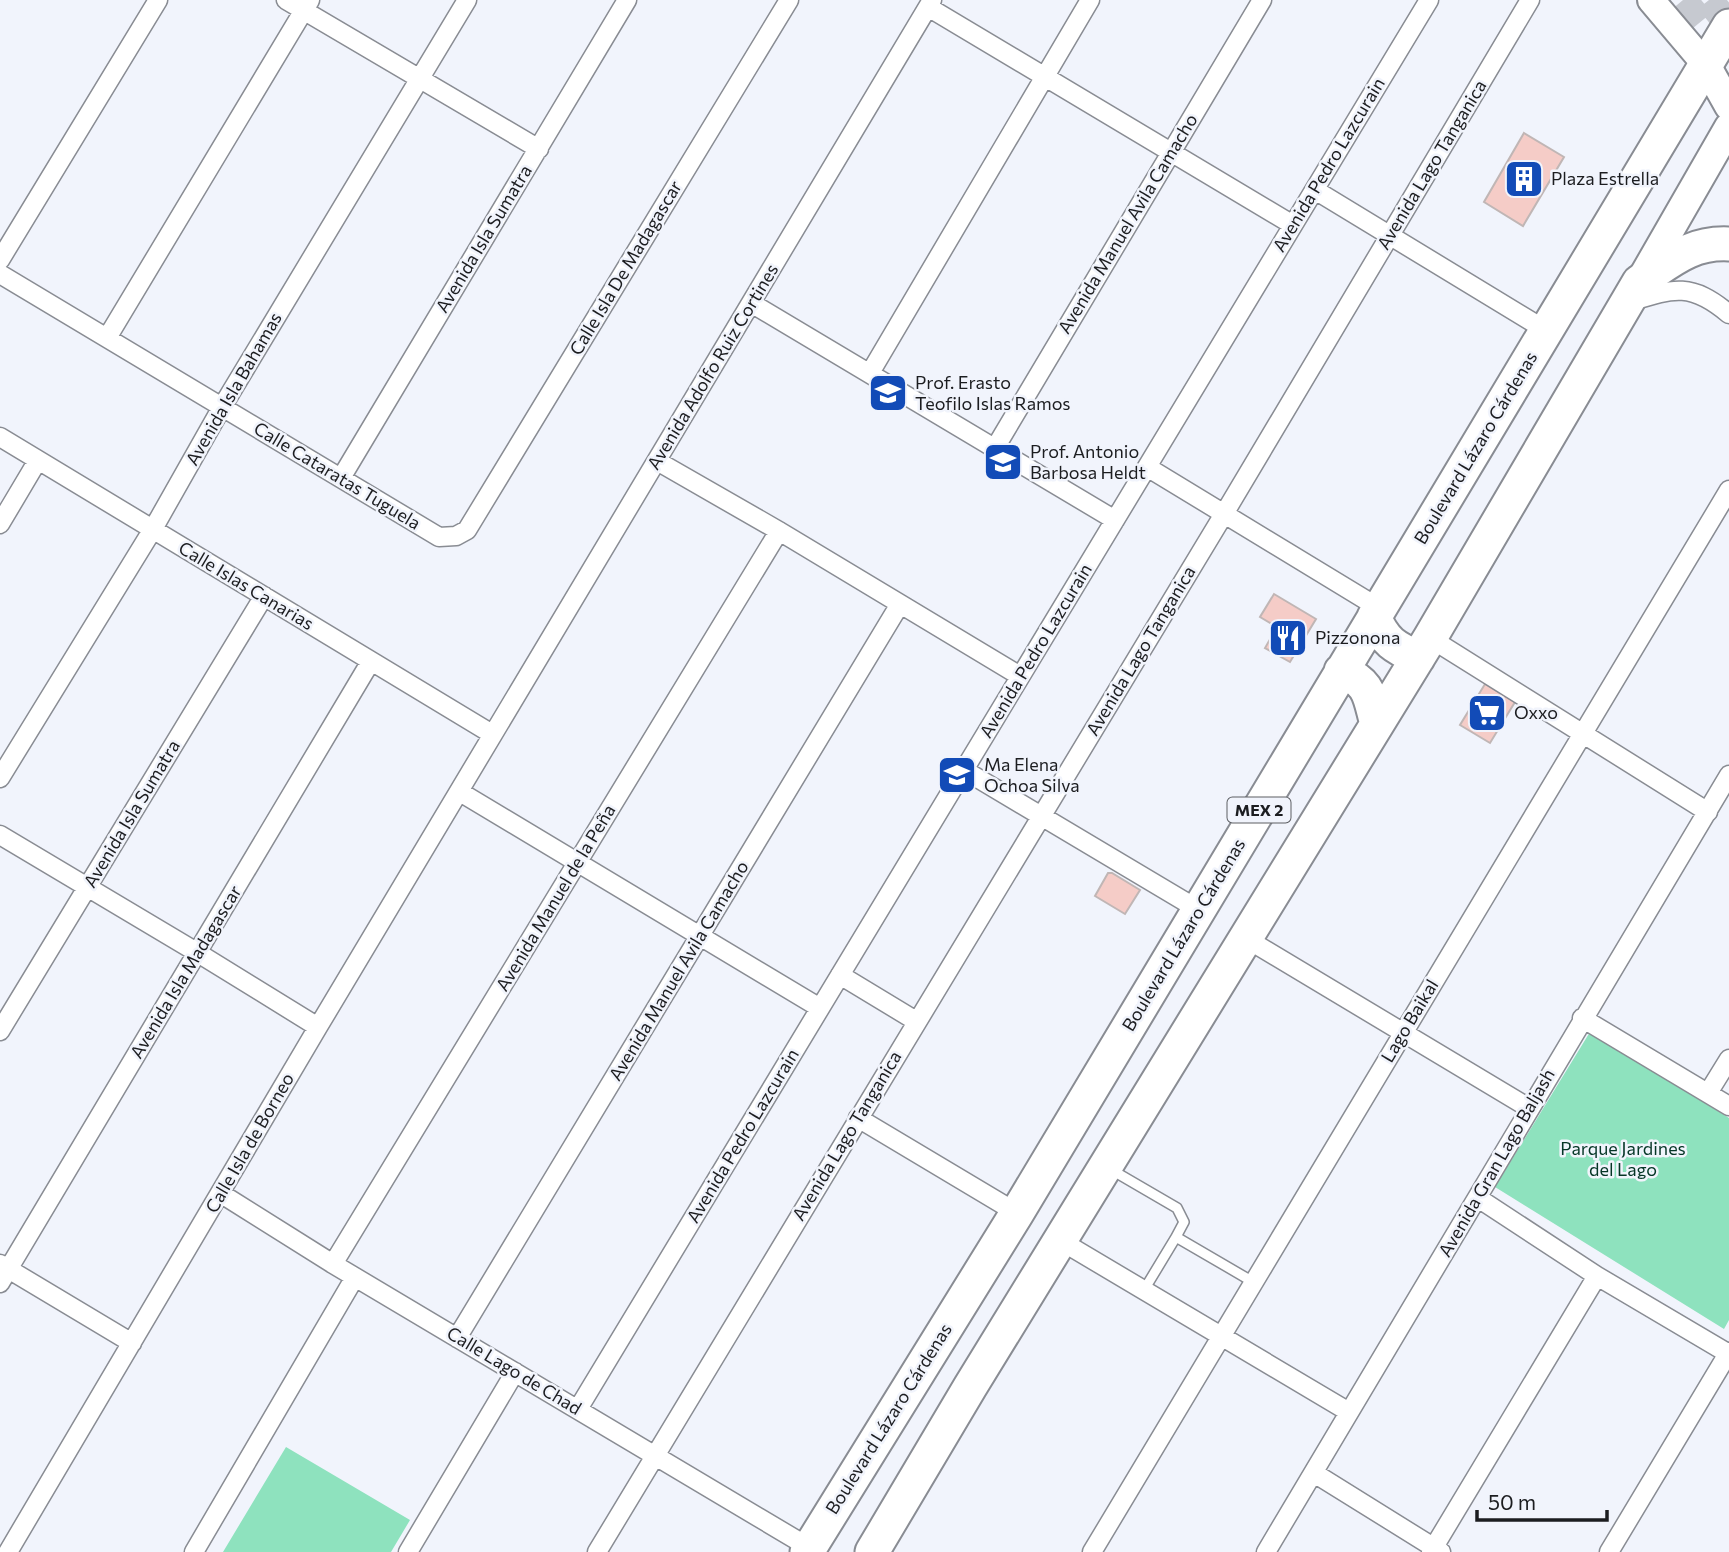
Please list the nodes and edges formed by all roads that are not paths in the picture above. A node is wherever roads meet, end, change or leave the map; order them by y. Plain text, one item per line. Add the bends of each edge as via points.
1 (158, 0) edge
2 (286, 0) edge
3 (467, 0) edge
4 (627, 0) edge
5 (789, 0) edge
6 (1090, 0) edge
7 (1262, 0) edge
8 (1429, 0) edge
9 (1530, 0) edge
10 (1651, 0) edge
11 (930, 4) edge
12 (307, 5) edge
13 (1729, 26) edge
14 (1706, 65) junction
15 (1045, 76) junction
16 (419, 79) junction
17 (1729, 106) edge
18 (1729, 127) edge
19 (538, 149) junction
20 (1172, 152) junction
21 (1315, 190) junction
22 (1293, 225) junction
23 (1390, 235) junction
24 (1729, 244) edge
25 (0, 260) edge
26 (0, 274) edge
27 (1634, 292) junction
28 (751, 303) junction
29 (1729, 314) edge
30 (1547, 331) junction
31 (107, 338) junction
32 (870, 373) junction
33 (222, 407) junction
34 (0, 437) edge
35 (995, 448) junction
36 (38, 460) junction
37 (657, 461) junction
38 (1147, 467) junction
39 (341, 478) junction
40 (1729, 490) edge
41 (1224, 514) junction
42 (1115, 520) junction
43 (0, 524) edge
44 (153, 529) junction
45 (779, 531) junction
46 (461, 534) joint
47 (264, 596) junction
48 (900, 604) junction
49 (1377, 612) junction
50 (1424, 648) junction
51 (370, 661) junction
52 (1341, 671) junction
53 (1020, 676) junction
54 (1377, 724) junction
55 (1584, 733) junction
56 (492, 734) junction
57 (964, 770) junction
58 (1729, 775) edge
59 (0, 778) edge
60 (460, 792) junction
61 (1707, 812) junction
62 (1041, 815) junction
63 (0, 835) edge
64 (579, 862) junction
65 (87, 888) junction
66 (1199, 911) junction
67 (699, 937) junction
68 (1247, 939) junction
69 (198, 953) junction
70 (840, 975) junction
71 (820, 1008) junction
72 (1582, 1018) junction
73 (916, 1021) junction
74 (318, 1027) junction
75 (0, 1031) edge
76 (1403, 1032) junction
77 (1729, 1059) edge
78 (1708, 1093) junction
79 (1729, 1106) edge
80 (1529, 1108) junction
81 (858, 1118) junction
82 (1107, 1167) junction
83 (220, 1193) junction
84 (1478, 1198) junction
85 (1017, 1213) junction
86 (1176, 1237) junction
87 (1061, 1241) junction
88 (996, 1246) junction
89 (333, 1264) junction
90 (3, 1272) edge
91 (1597, 1276) junction
92 (355, 1277) junction
93 (1255, 1283) junction
94 (1144, 1290) junction
95 (1223, 1336) junction
96 (457, 1338) junction
97 (132, 1343) junction
98 (1729, 1353) edge
99 (515, 1372) junction
100 (971, 1387) junction
101 (578, 1409) junction
102 (1349, 1412) junction
103 (654, 1455) junction
104 (1314, 1473) junction
105 (808, 1550) edge
106 (1435, 1550) edge
107 (8, 1552) edge
108 (194, 1552) edge
109 (408, 1552) edge
110 (597, 1552) edge
111 (872, 1552) edge
112 (1092, 1552) edge
113 (1266, 1552) edge
114 (1609, 1552) edge

1 - 25 street
2 - 12 street
3 - 16 street, Avenida Isla Bahamas
4 - 19 street, Avenida Isla Sumatra
5 - 46 street, Calle Isla De Madagascar
6 - 15 street
7 - 20 street, Avenida Manuel Avila Camacho
8 - 21 street, Avenida Pedro Lazcurain
9 - 23 street, Avenida Lago Tanganica
10 - 14 main road
11 - 15 street
11 - 28 street, Avenida Adolfo Ruiz Cortines
12 - 16 street
12 - 31 street
13 - 14 highway, Boulevard Lázaro Cárdenas / MEX 2
14 - 17 main road
14 - 30 highway, Boulevard Lázaro Cárdenas / MEX 2
15 - 20 street
15 - 32 street
16 - 19 street
16 - 33 street, Avenida Isla Bahamas
18 - 27 main road, MEX 2
19 - 39 street, Avenida Isla Sumatra
20 - 22 street
20 - 35 street, Avenida Manuel Avila Camacho
21 - 22 street, Avenida Pedro Lazcurain
21 - 23 street
22 - 38 street, Avenida Pedro Lazcurain
23 - 30 street
23 - 41 street, Avenida Lago Tanganica
24 - 27 highway via 1694,247
26 - 31 street, Calle Cataratas Tuguela
27 - 29 street via 1691,291
27 - 50 highway, MEX 2
28 - 32 street
28 - 37 street, Avenida Adolfo Ruiz Cortines
30 - 49 highway, Boulevard Lázaro Cárdenas / MEX 2
31 - 33 street, Calle Cataratas Tuguela
32 - 35 street
33 - 39 street, Calle Cataratas Tuguela
33 - 44 street, Avenida Isla Bahamas
34 - 36 street, Calle Islas Canarias
35 - 42 street
36 - 43 street
36 - 44 street, Calle Islas Canarias
37 - 45 street
37 - 56 street, Avenida Adolfo Ruiz Cortines
38 - 41 street
38 - 42 street, Avenida Pedro Lazcurain
39 - 46 street, Calle Cataratas Tuguela via 439,537
40 - 55 street, Lago Baikal
41 - 49 street
41 - 62 street, Avenida Lago Tanganica
42 - 53 street, Avenida Pedro Lazcurain
44 - 47 street, Calle Islas Canarias
44 - 59 street, Avenida Isla Bahamas
45 - 48 street
45 - 64 street, Avenida Manuel de la Peña
47 - 51 street, Calle Islas Canarias
47 - 65 street, Avenida Isla Sumatra
48 - 53 street
48 - 67 street, Avenida Manuel Avila Camacho
49 - 50 highway via 1381,633 1389,643
49 - 52 highway, Boulevard Lázaro Cárdenas / MEX 2
50 - 54 highway, MEX 2
50 - 55 street
51 - 56 street, Calle Islas Canarias
51 - 69 street, Avenida Isla Madagascar
52 - 54 highway via 1364,684
52 - 66 highway, Boulevard Lázaro Cárdenas / MEX 2
53 - 57 street, Avenida Pedro Lazcurain
54 - 68 highway, MEX 2
55 - 61 street
55 - 76 street, Lago Baikal
56 - 60 street, Calle Isla de Borneo
57 - 62 street
57 - 70 street, Avenida Pedro Lazcurain
58 - 61 street, Avenida Gran Lago Baljash
60 - 64 street
60 - 74 street, Calle Isla de Borneo
61 - 72 street, Avenida Gran Lago Baljash
62 - 66 street
62 - 73 street, Avenida Lago Tanganica
63 - 65 street
64 - 67 street
64 - 89 street, Avenida Manuel de la Peña
65 - 69 street
65 - 75 street, Avenida Isla Sumatra
66 - 85 highway, Boulevard Lázaro Cárdenas / MEX 2
67 - 71 street
67 - 96 street, Avenida Manuel Avila Camacho
68 - 76 street
68 - 82 highway, MEX 2
69 - 74 street
69 - 90 street, Avenida Isla Madagascar
70 - 71 street, Avenida Pedro Lazcurain
70 - 73 street
71 - 101 street, Avenida Pedro Lazcurain
72 - 78 street
72 - 80 street, Avenida Gran Lago Baljash
73 - 81 street, Avenida Lago Tanganica
74 - 83 street, Calle Isla de Borneo
76 - 80 street
76 - 93 street, Lago Baikal
77 - 78 street
78 - 79 street
80 - 84 street, Avenida Gran Lago Baljash
81 - 85 street
81 - 103 street, Avenida Lago Tanganica
82 - 86 lane via 1177,1208 1184,1222
82 - 87 highway, MEX 2
83 - 89 street, Calle Lago de Chad
83 - 97 street, Calle Isla de Borneo
84 - 91 street
84 - 102 street, Avenida Gran Lago Baljash
85 - 88 highway, Boulevard Lázaro Cárdenas / MEX 2
86 - 93 lane
86 - 94 lane
87 - 94 street
87 - 100 highway, MEX 2
88 - 100 highway via 991,1270 948,1365 950,1373
88 - 105 highway, Boulevard Lázaro Cárdenas / MEX 2
89 - 92 street, Calle Lago de Chad
90 - 97 street
91 - 98 street
91 - 106 street
92 - 96 street, Calle Lago de Chad
92 - 108 street
93 - 95 street, Lago Baikal
94 - 95 street
95 - 102 street
95 - 112 street, Lago Baikal
96 - 99 street, Calle Lago de Chad
97 - 107 street, Calle Isla de Borneo
98 - 114 street
99 - 101 street, Calle Lago de Chad
99 - 109 street
100 - 111 highway, MEX 2
101 - 103 street, Calle Lago de Chad
102 - 104 street, Avenida Gran Lago Baljash
103 - 105 street, Calle Lago de Chad
103 - 110 street, Avenida Lago Tanganica
104 - 106 street
104 - 113 street, Avenida Gran Lago Baljash

